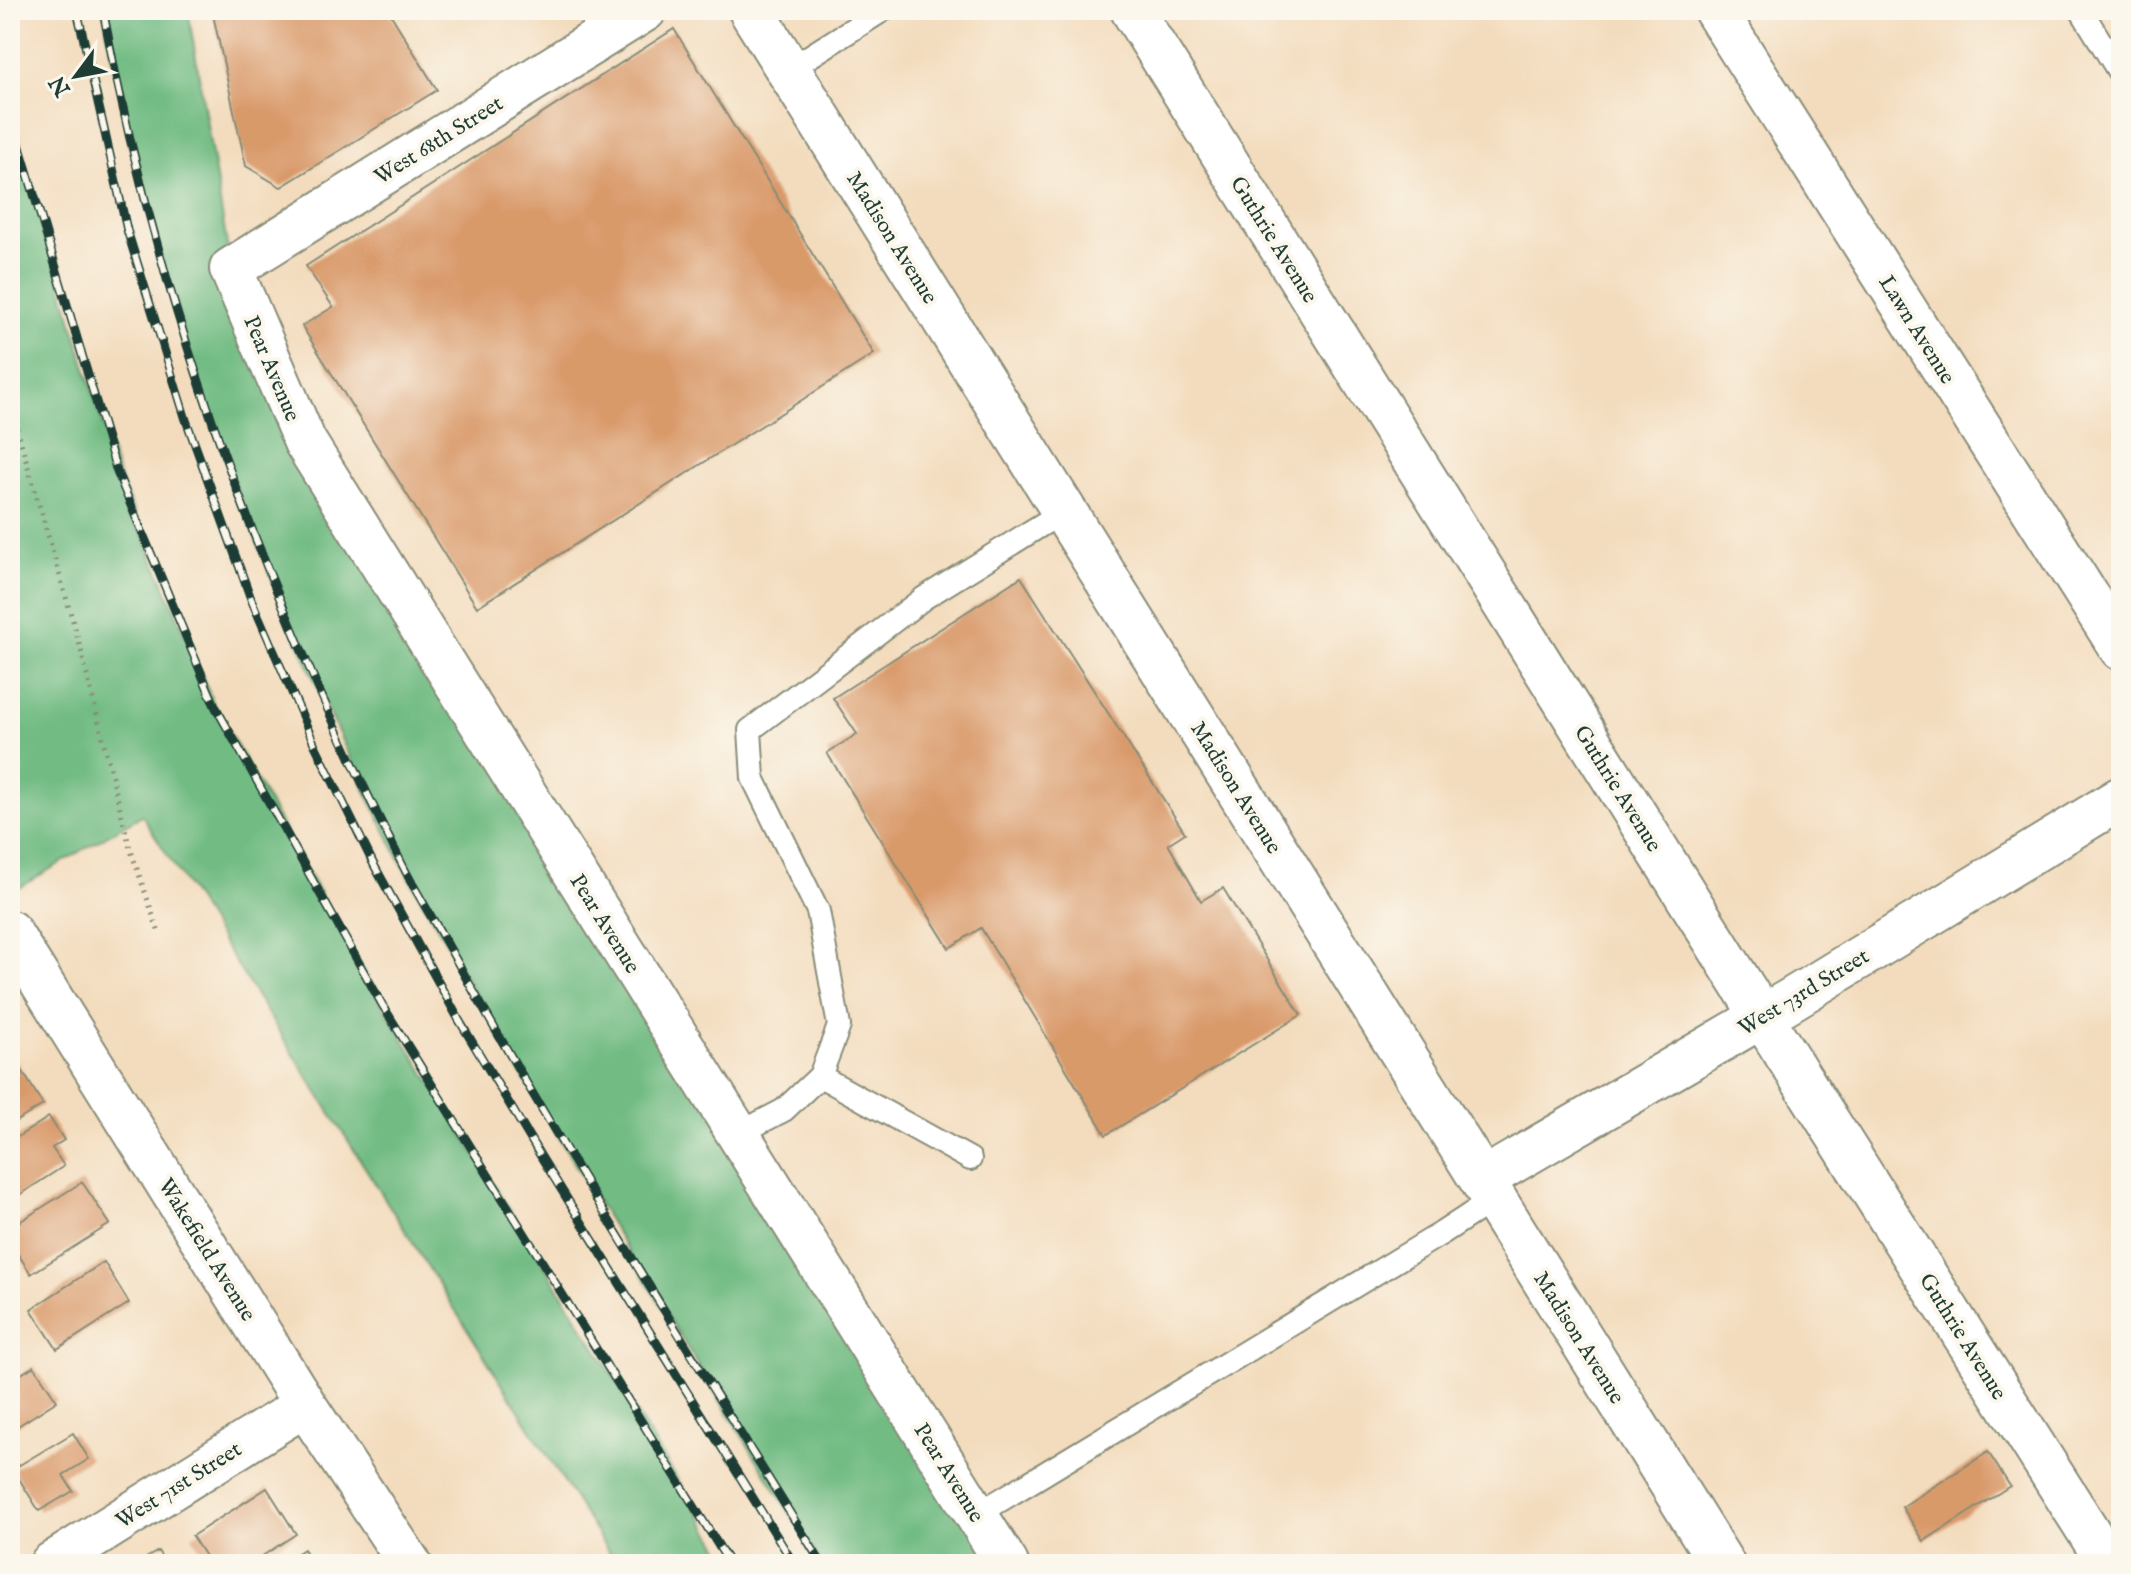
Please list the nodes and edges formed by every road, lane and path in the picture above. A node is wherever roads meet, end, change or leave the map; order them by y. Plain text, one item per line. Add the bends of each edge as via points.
1 (645, 10) edge
2 (751, 10) edge
3 (883, 10) edge
4 (1132, 10) edge
5 (1715, 10) edge
6 (2081, 10) edge
7 (788, 70) junction
8 (2121, 75) edge
9 (231, 269) joint
10 (10, 405) edge
11 (1064, 511) junction
12 (2121, 649) edge
13 (2121, 798) edge
14 (10, 932) edge
15 (160, 936) dead end
16 (25, 989) edge
17 (1762, 1017) junction
18 (820, 1076) junction
19 (738, 1134) junction
20 (970, 1159) dead end
21 (1488, 1190) junction
22 (305, 1405) junction
23 (976, 1515) junction
24 (51, 1564) edge
25 (410, 1564) edge
26 (1007, 1564) edge
27 (1722, 1564) edge
28 (2109, 1564) edge

1 - 9 street, West 68th Street
2 - 7 street, Madison Avenue
3 - 7 lane
4 - 17 street, Guthrie Avenue
5 - 12 street, Lawn Avenue
6 - 8 lane
7 - 11 street, Madison Avenue
9 - 19 street, Pear Avenue via 305,442
10 - 15 path via 79,642 129,845
11 - 18 lane via 924,598 750,730 753,778 818,911 839,1026
11 - 21 street, Madison Avenue
13 - 17 street, West 73rd Street
14 - 16 street, Wakefield Avenue
16 - 22 street, Wakefield Avenue
17 - 21 street, West 73rd Street
17 - 28 street, Guthrie Avenue
18 - 19 lane via 784,1110
18 - 20 lane
19 - 23 street, Pear Avenue
21 - 23 lane via 1442,1233
21 - 27 street, Madison Avenue
22 - 24 street, West 71st Street
22 - 25 street, Wakefield Avenue
23 - 26 street, Pear Avenue

